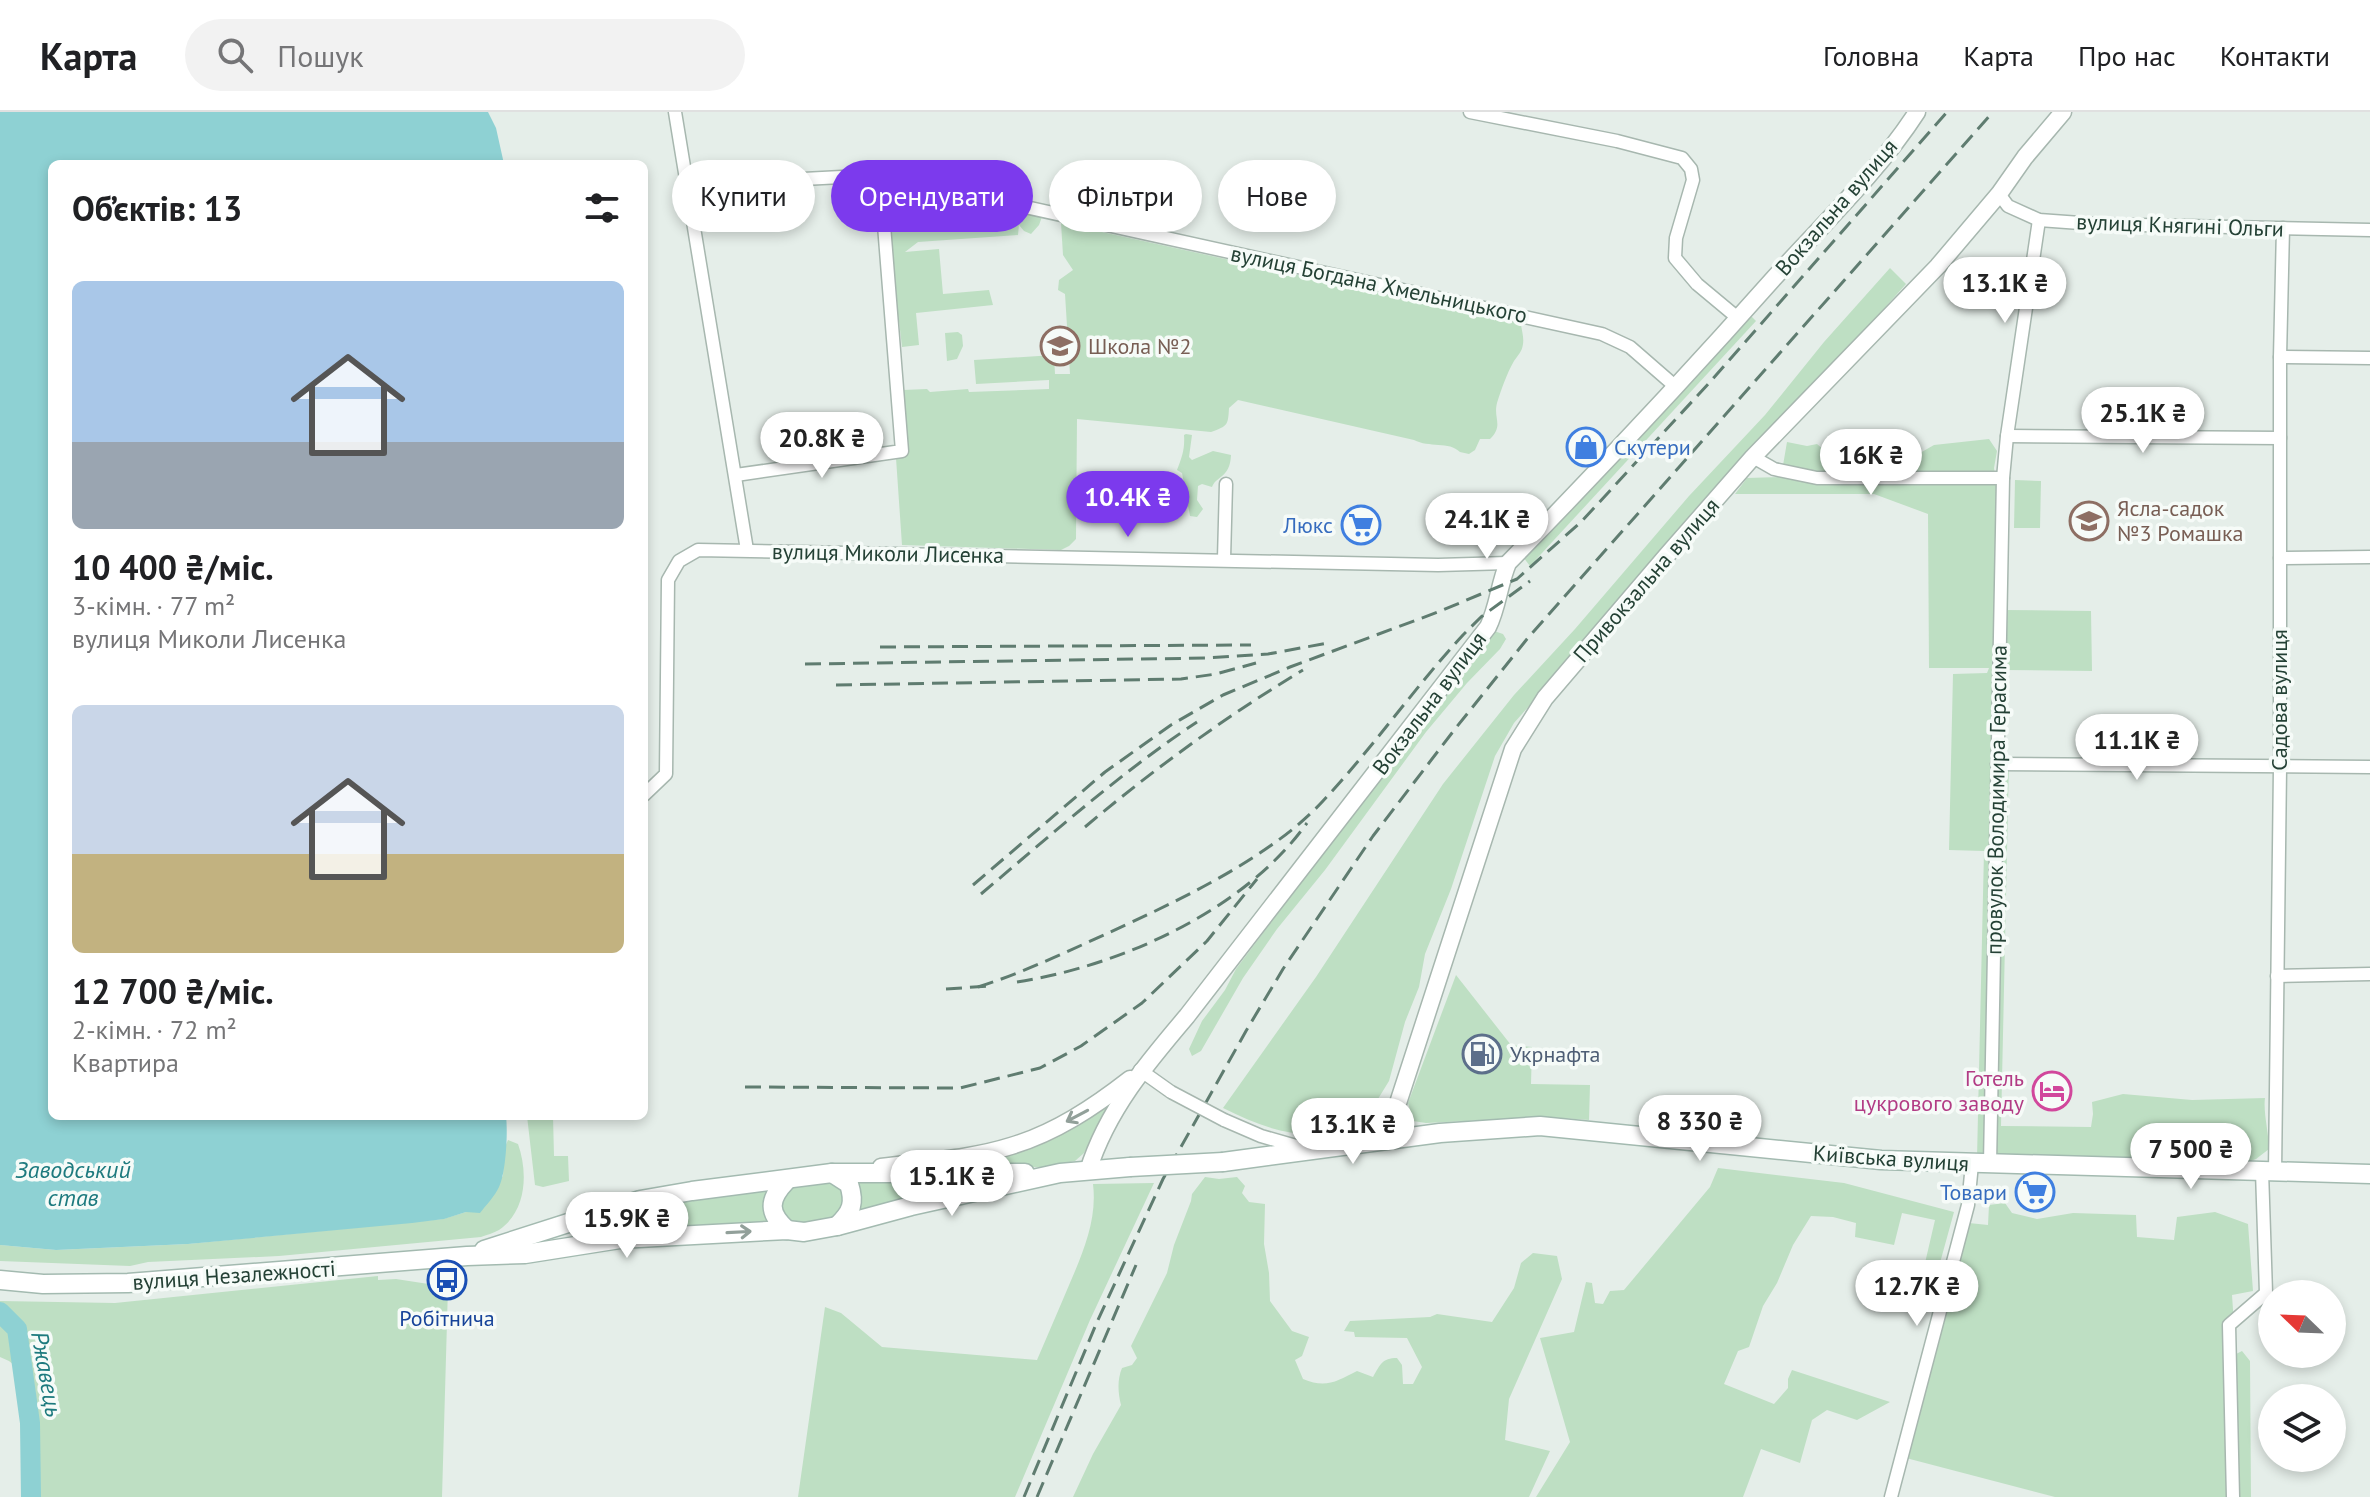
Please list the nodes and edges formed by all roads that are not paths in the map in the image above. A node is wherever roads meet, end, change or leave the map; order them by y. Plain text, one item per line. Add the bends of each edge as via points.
1 (675, 112) edge
2 (1470, 112) edge
3 (1917, 112) edge
4 (2063, 112) edge
5 (682, 160) edge
6 (1999, 194) junction
7 (1033, 209) edge
8 (2039, 220) junction
9 (2283, 228) junction
10 (2370, 230) edge
11 (694, 232) edge
12 (885, 232) edge
13 (1739, 319) junction
14 (2280, 357) junction
15 (2370, 358) edge
16 (1676, 387) junction
17 (2007, 436) junction
18 (2280, 438) junction
19 (1753, 457) junction
20 (736, 475) junction
21 (2003, 478) junction
22 (1226, 484) dead end
23 (747, 550) junction
24 (2370, 557) edge
25 (2280, 558) junction
26 (1224, 559) junction
27 (1508, 563) junction
28 (1997, 764) junction
29 (2370, 767) edge
30 (2280, 768) junction
31 (648, 791) edge
32 (2370, 974) edge
33 (2277, 976) junction
34 (1140, 1070) junction
35 (1386, 1140) junction
36 (1314, 1151) junction
37 (1981, 1164) junction
38 (1130, 1167) joint
39 (1088, 1171) junction
40 (2269, 1172) junction
41 (832, 1173) junction
42 (1060, 1173) junction
43 (2370, 1174) edge
44 (786, 1181) junction
45 (837, 1226) junction
46 (787, 1230) junction
47 (467, 1256) junction
48 (0, 1280) edge
49 (1891, 1497) edge
50 (2233, 1497) edge

1 - 5 street
2 - 13 street via 1682,158 1693,180 1675,258
3 - 13 street, Вокзальна вулиця
4 - 6 street, Привокзальна вулиця
6 - 8 street, вулиця Княгині Ольги via 2008,206
6 - 19 street, Привокзальна вулиця via 1938,266
7 - 16 street, вулиця Богдана Хмельницького via 1602,334 1630,347
8 - 9 street, вулиця Княгині Ольги
8 - 17 street, провулок Володимира Герасима
9 - 10 street, вулиця Княгині Ольги
9 - 14 street, Садова вулиця
11 - 20 street
12 - 20 street via 902,451
13 - 16 street, Вокзальна вулиця
14 - 15 street
14 - 18 street, Садова вулиця
16 - 27 street, Вокзальна вулиця
17 - 18 street
17 - 21 street, провулок Володимира Герасима
18 - 25 street, Садова вулиця
19 - 21 street via 1774,469 1817,478
19 - 35 street, Привокзальна вулиця via 1545,698 1513,749
20 - 23 street
21 - 28 street, провулок Володимира Герасима
22 - 26 street
23 - 26 street, вулиця Миколи Лисенка
23 - 31 street, вулиця Миколи Лисенка via 698,550 679,561 668,580 666,774
24 - 25 street
25 - 30 street, Садова вулиця
26 - 27 street, вулиця Миколи Лисенка
27 - 34 street, Вокзальна вулиця via 1488,627
28 - 30 street
28 - 37 street, провулок Володимира Герасима
29 - 30 street
30 - 33 street, Садова вулиця
32 - 33 street
33 - 40 street, Садова вулиця
34 - 36 street, bridge via 1224,1120
34 - 39 street, Вокзальна вулиця via 1112,1115
34 -> 41 street via 1099,1104 1009,1147
35 - 36 main road, Київська вулиця
35 - 37 main road, Київська вулиця via 1540,1126 1881,1160
36 - 38 main road, Київська вулиця, bridge
37 - 40 main road, Київська вулиця
37 - 49 street, провулок Володимира Герасима
38 - 39 main road, вулиця Незалежності
39 - 42 main road, вулиця Незалежності
40 - 43 main road, Київська вулиця
40 - 50 street, Садова вулиця via 2266,1293 2229,1325
41 - 42 main road, вулиця Незалежності
41 - 44 main road, вулиця Незалежності
41 - 45 main road via 849,1184 853,1196 848,1216
42 - 45 main road, вулиця Незалежності
44 - 46 main road via 776,1193 773,1213
44 - 47 main road, вулиця Незалежності via 640,1200
45 - 46 main road, вулиця Незалежності
47 -> 46 main road, вулиця Незалежності via 525,1254 620,1239
47 - 48 main road, вулиця Незалежності via 128,1283

